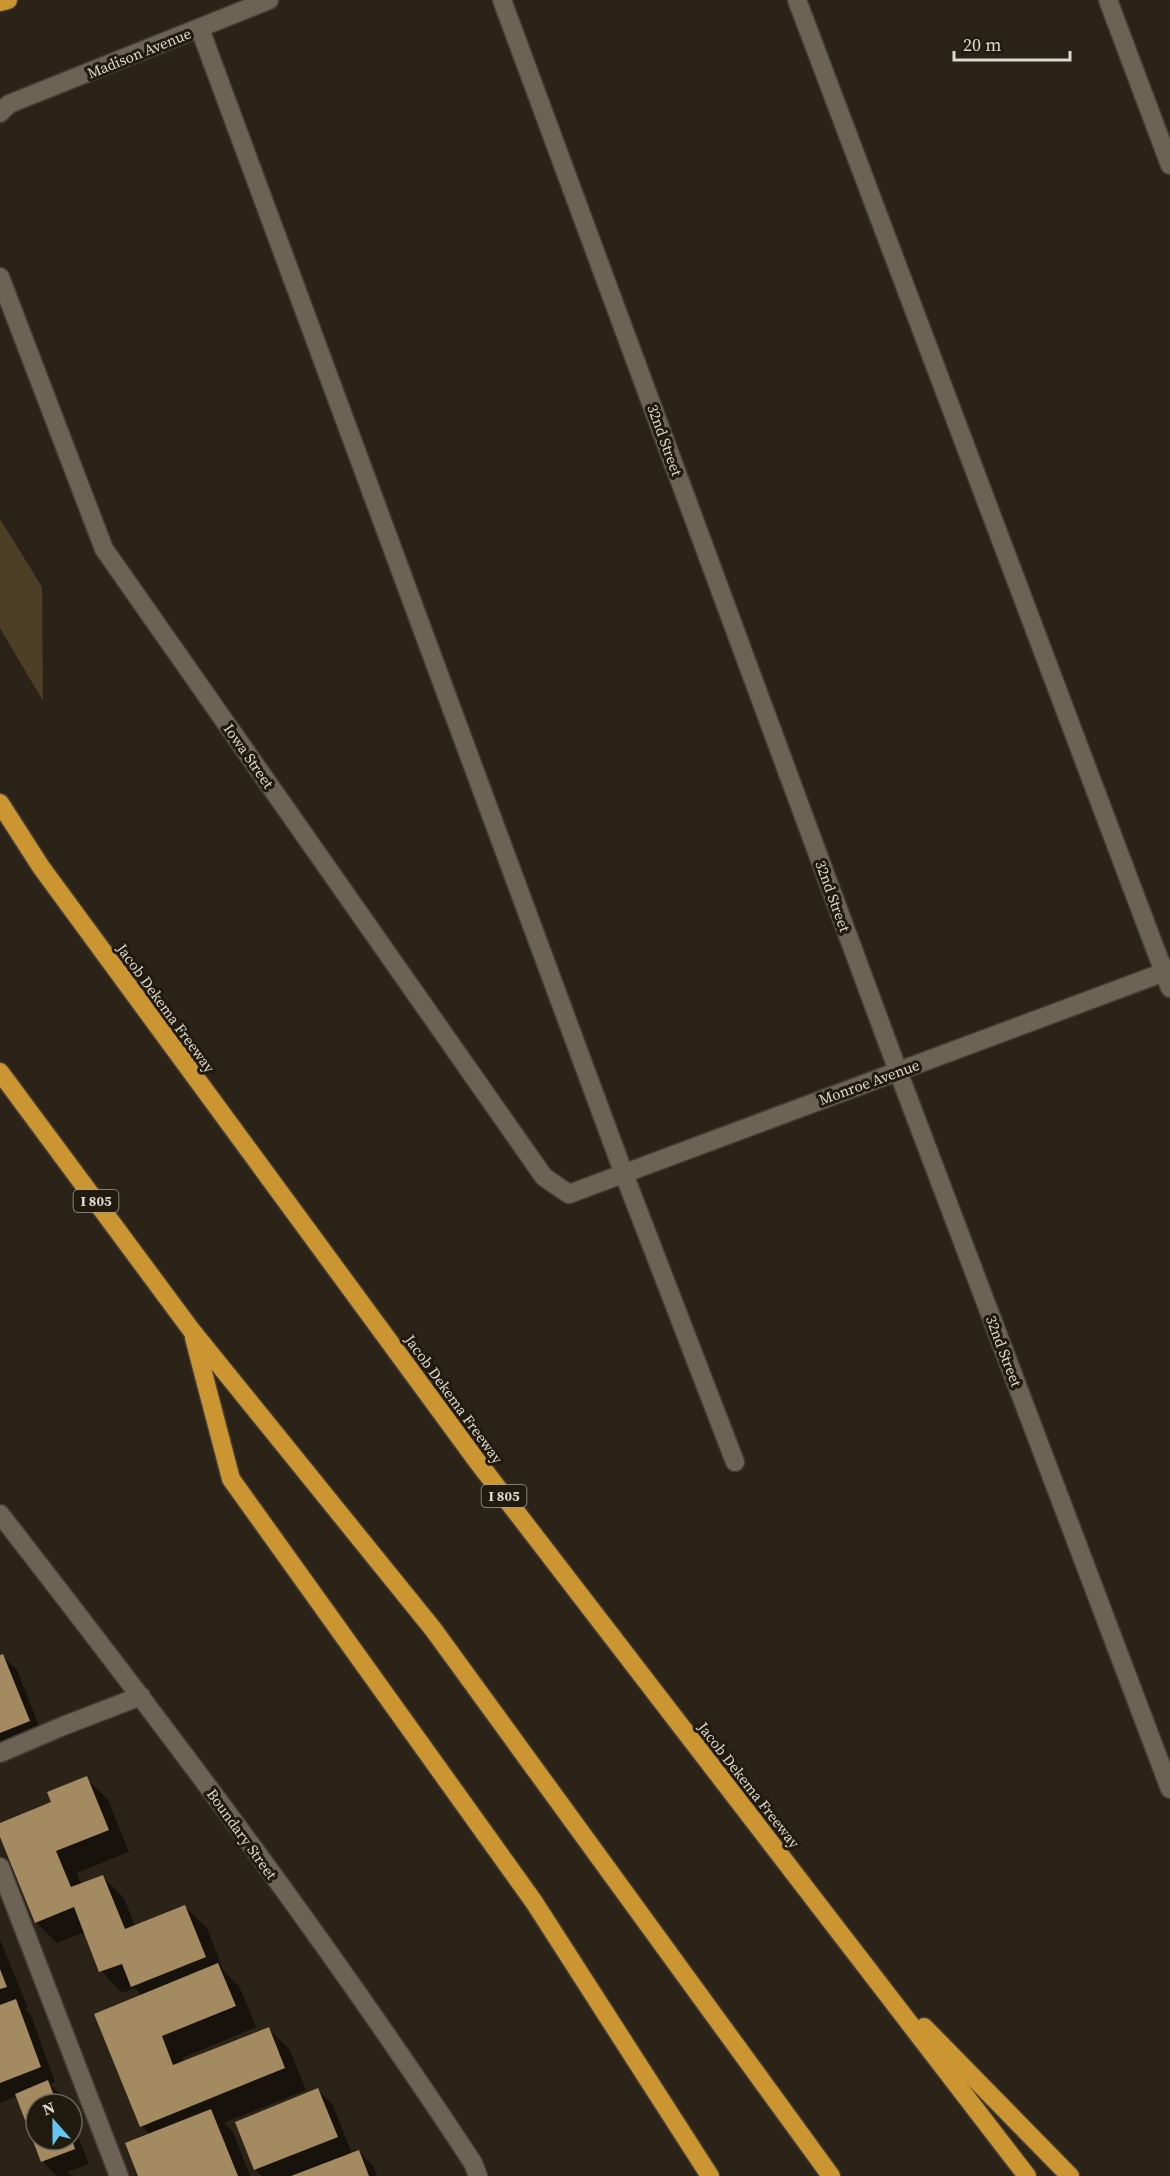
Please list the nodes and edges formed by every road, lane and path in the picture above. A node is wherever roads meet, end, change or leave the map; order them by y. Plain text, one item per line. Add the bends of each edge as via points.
1 (8, 0) edge
2 (269, 0) edge
3 (502, 0) edge
4 (797, 0) edge
5 (1108, 0) edge
6 (0, 2) edge
7 (200, 29) junction
8 (4, 108) edge
9 (1170, 165) edge
10 (0, 277) edge
11 (0, 803) edge
12 (1168, 977) edge
13 (898, 1071) junction
14 (0, 1072) edge
15 (624, 1174) junction
16 (569, 1194) joint
17 (192, 1331) junction
18 (735, 1462) dead end
19 (0, 1514) edge
20 (141, 1696) junction
21 (0, 1754) edge
22 (1170, 1789) edge
23 (0, 1867) edge
24 (865, 1967) junction
25 (476, 2169) edge
26 (119, 2176) edge
27 (710, 2176) edge
28 (831, 2176) edge
29 (1027, 2176) edge
30 (1070, 2176) edge

1 - 6 highway
2 - 7 street, Madison Avenue
3 - 13 street, 32nd Street
4 - 12 street
5 - 9 street
7 - 8 street, Madison Avenue
7 - 15 street
10 - 16 street, Iowa Street via 104,549 544,1177
11 - 24 highway, Jacob Dekema Freeway / I 805 via 41,867 477,1461
12 - 13 street, Monroe Avenue
13 - 15 street, Monroe Avenue
13 - 22 street, 32nd Street
14 - 17 highway, I 805
15 - 16 street, Monroe Avenue
15 - 18 street
17 - 27 highway via 231,1479 534,1902
17 - 28 highway, I 805 via 433,1629
19 - 20 street, Boundary Street
20 - 21 street
20 - 25 street, Boundary Street via 398,2049
23 - 26 street
24 - 29 highway, Jacob Dekema Freeway / I 805
24 - 30 highway

